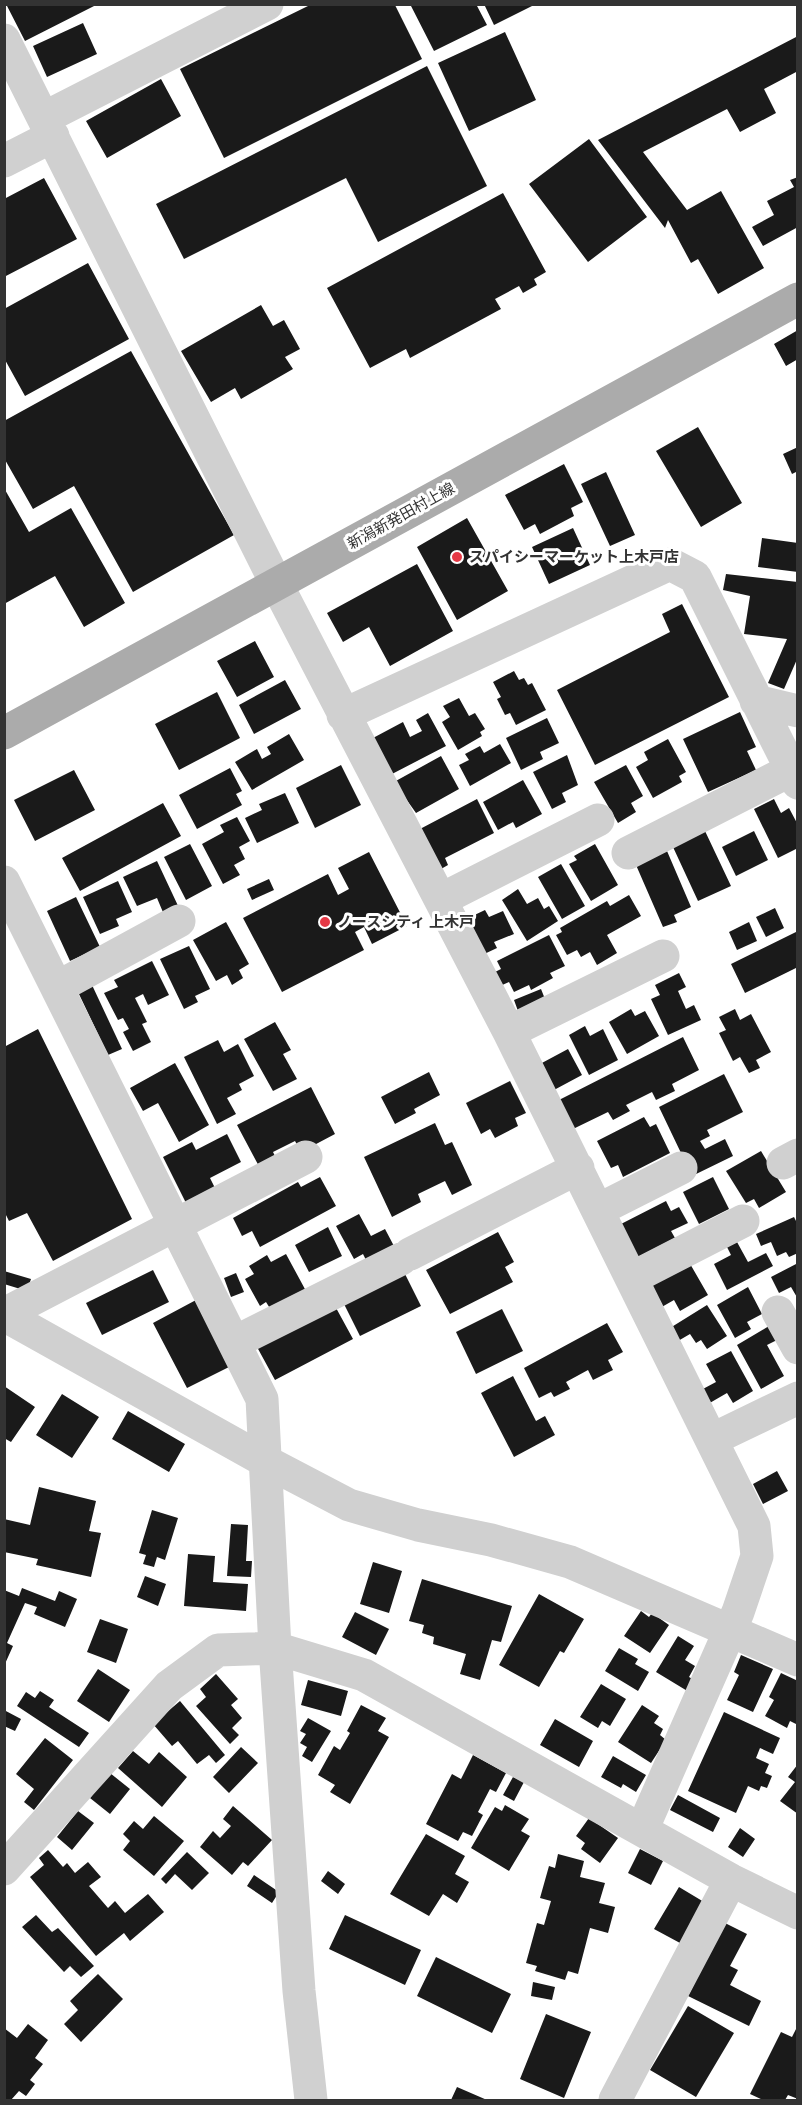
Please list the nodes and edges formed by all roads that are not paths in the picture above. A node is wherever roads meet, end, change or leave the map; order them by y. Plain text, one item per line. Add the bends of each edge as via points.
1 (267, 4) edge
2 (4, 40) edge
3 (49, 127) junction
4 (4, 161) edge
5 (798, 299) edge
6 (277, 585) junction
7 (756, 701) junction
8 (798, 711) edge
9 (344, 715) junction
10 (4, 733) edge
11 (794, 776) edge
12 (598, 820) dead end
13 (628, 853) dead end
14 (4, 882) edge
15 (442, 899) junction
16 (179, 921) dead end
17 (663, 956) dead end
18 (58, 987) junction
19 (510, 1032) junction
20 (306, 1157) dead end
21 (681, 1167) dead end
22 (578, 1168) junction
23 (598, 1210) junction
24 (743, 1221) dead end
25 (176, 1223) junction
26 (632, 1278) junction
27 (778, 1312) dead end
28 (4, 1314) edge
29 (235, 1342) junction
30 (798, 1348) edge
31 (798, 1398) edge
32 (713, 1439) junction
33 (265, 1461) junction
34 (731, 1629) junction
35 (275, 1648) junction
36 (798, 1660) edge
37 (642, 1830) junction
38 (4, 1869) edge
39 (731, 1880) junction
40 (798, 1913) edge
41 (311, 2100) edge
42 (615, 2100) edge

1 - 3 street
2 - 3 street
3 - 4 street
3 - 6 street
5 - 6 main road, 新潟新発田村上線
6 - 9 street
6 - 10 main road, 新潟新発田村上線
7 - 8 street
7 - 9 street via 695,577 670,564
7 - 11 street
9 - 15 street
11 - 13 street
12 - 15 street
14 - 18 street
15 - 19 street
16 - 18 street
17 - 19 street
18 - 25 street
19 - 22 street
20 - 25 street
21 - 23 street
22 - 23 street
22 - 29 street
23 - 26 street
24 - 26 street
25 - 28 street
25 - 29 street
26 - 32 street
27 - 30 street
28 - 33 street
29 - 33 street via 262,1400
31 - 32 street
32 - 34 street via 753,1526 757,1556
33 - 34 street via 349,1505 418,1526 491,1540 570,1562
33 - 35 street
34 - 36 street
34 - 37 street
35 - 37 street via 364,1675
35 - 38 street via 218,1650 169,1686
35 - 41 street via 299,1991
37 - 39 street
39 - 40 street
39 - 42 street

